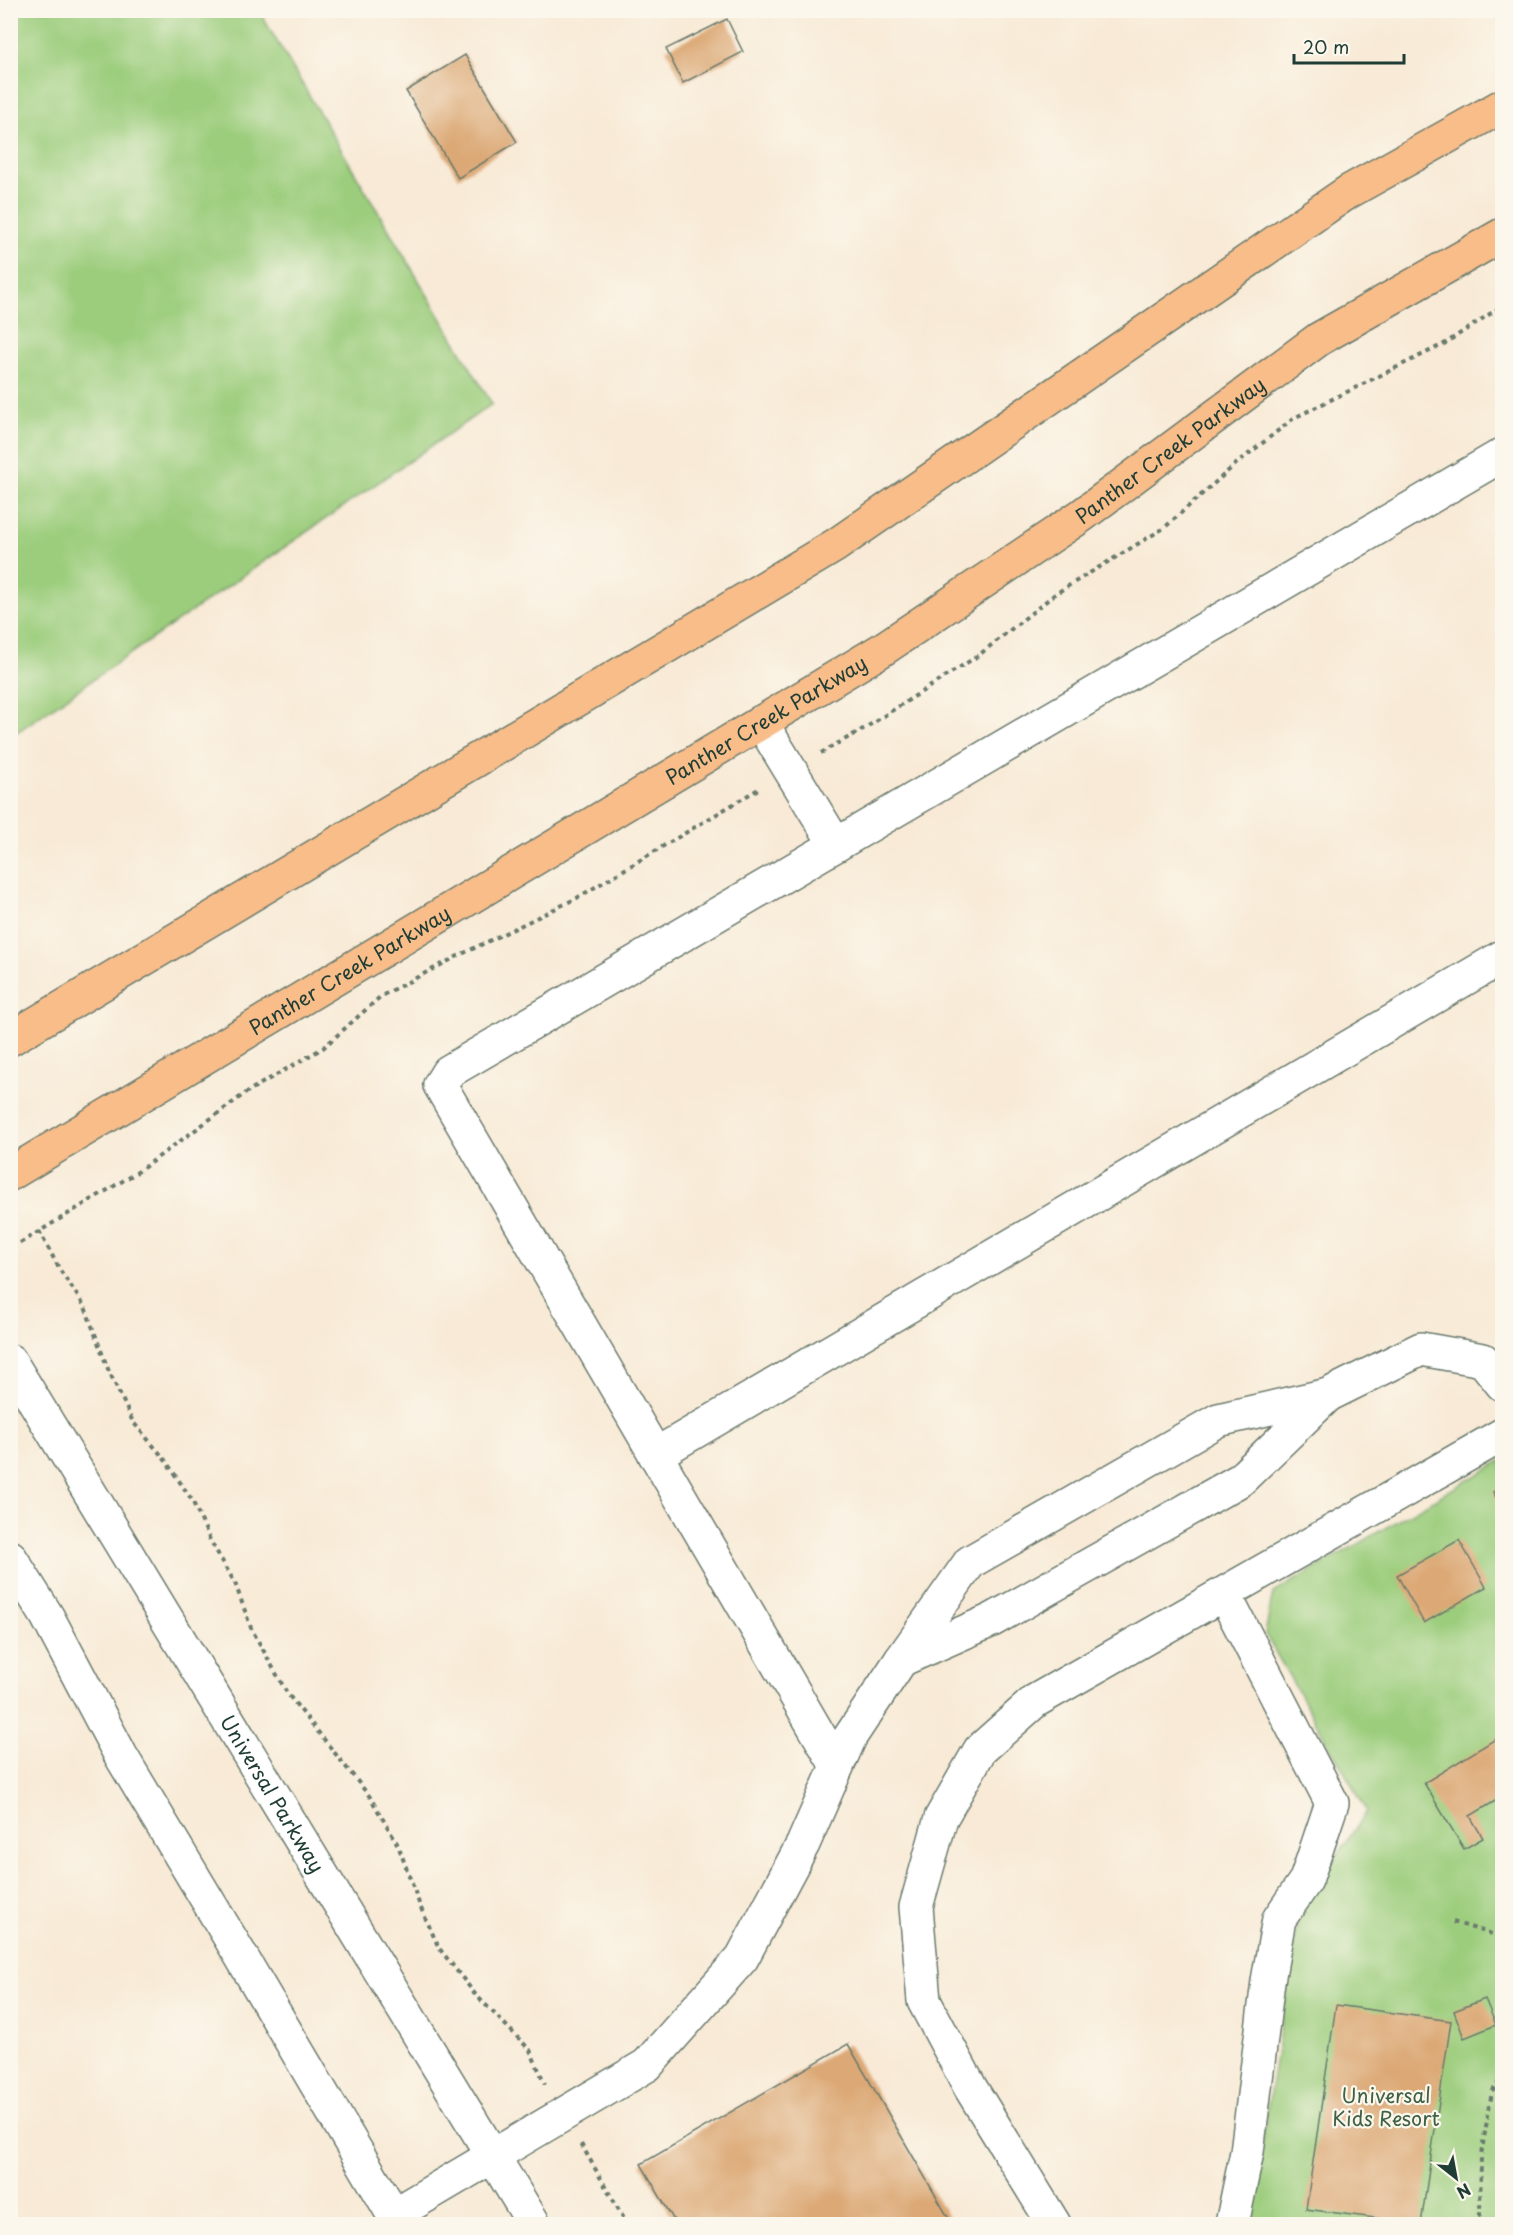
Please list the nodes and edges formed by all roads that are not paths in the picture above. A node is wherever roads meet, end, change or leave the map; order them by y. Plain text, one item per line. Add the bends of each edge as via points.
1 (1503, 106) edge
2 (1503, 235) edge
3 (1503, 455) edge
4 (761, 722) junction
5 (836, 845) junction
6 (1503, 957) edge
7 (10, 1039) edge
8 (10, 1174) edge
9 (10, 1361) edge
10 (1503, 1384) edge
11 (1328, 1395) junction
12 (1503, 1435) edge
13 (656, 1455) junction
14 (10, 1557) edge
15 (1224, 1594) junction
16 (901, 1660) junction
17 (837, 1766) junction
18 (491, 2156) junction
19 (396, 2220) edge
20 (534, 2224) edge
21 (1054, 2224) edge
22 (1232, 2224) edge

1 - 7 main road via 1348,192 836,545
2 - 4 main road, Panther Creek Parkway via 1318,339 1081,516 880,651
3 - 5 street
4 - 5 street
4 - 8 main road, Panther Creek Parkway
5 - 13 street via 448,1072 440,1085
6 - 13 street
9 - 18 street, Universal Parkway
10 - 11 street via 1483,1360 1421,1349
11 - 16 street via 1240,1480 992,1620
11 - 16 street via 1218,1420 970,1562
12 - 15 street
13 - 17 street
14 - 19 street via 120,1756
15 - 21 street via 1035,1701 980,1750 942,1818 916,1907 924,2001 970,2087
15 - 22 street via 1332,1803 1306,1880 1279,1919 1247,2152
16 - 17 street via 850,1737
17 - 18 street via 803,1844 742,1958 647,2065
18 - 19 street
18 - 20 street, Universal Parkway

